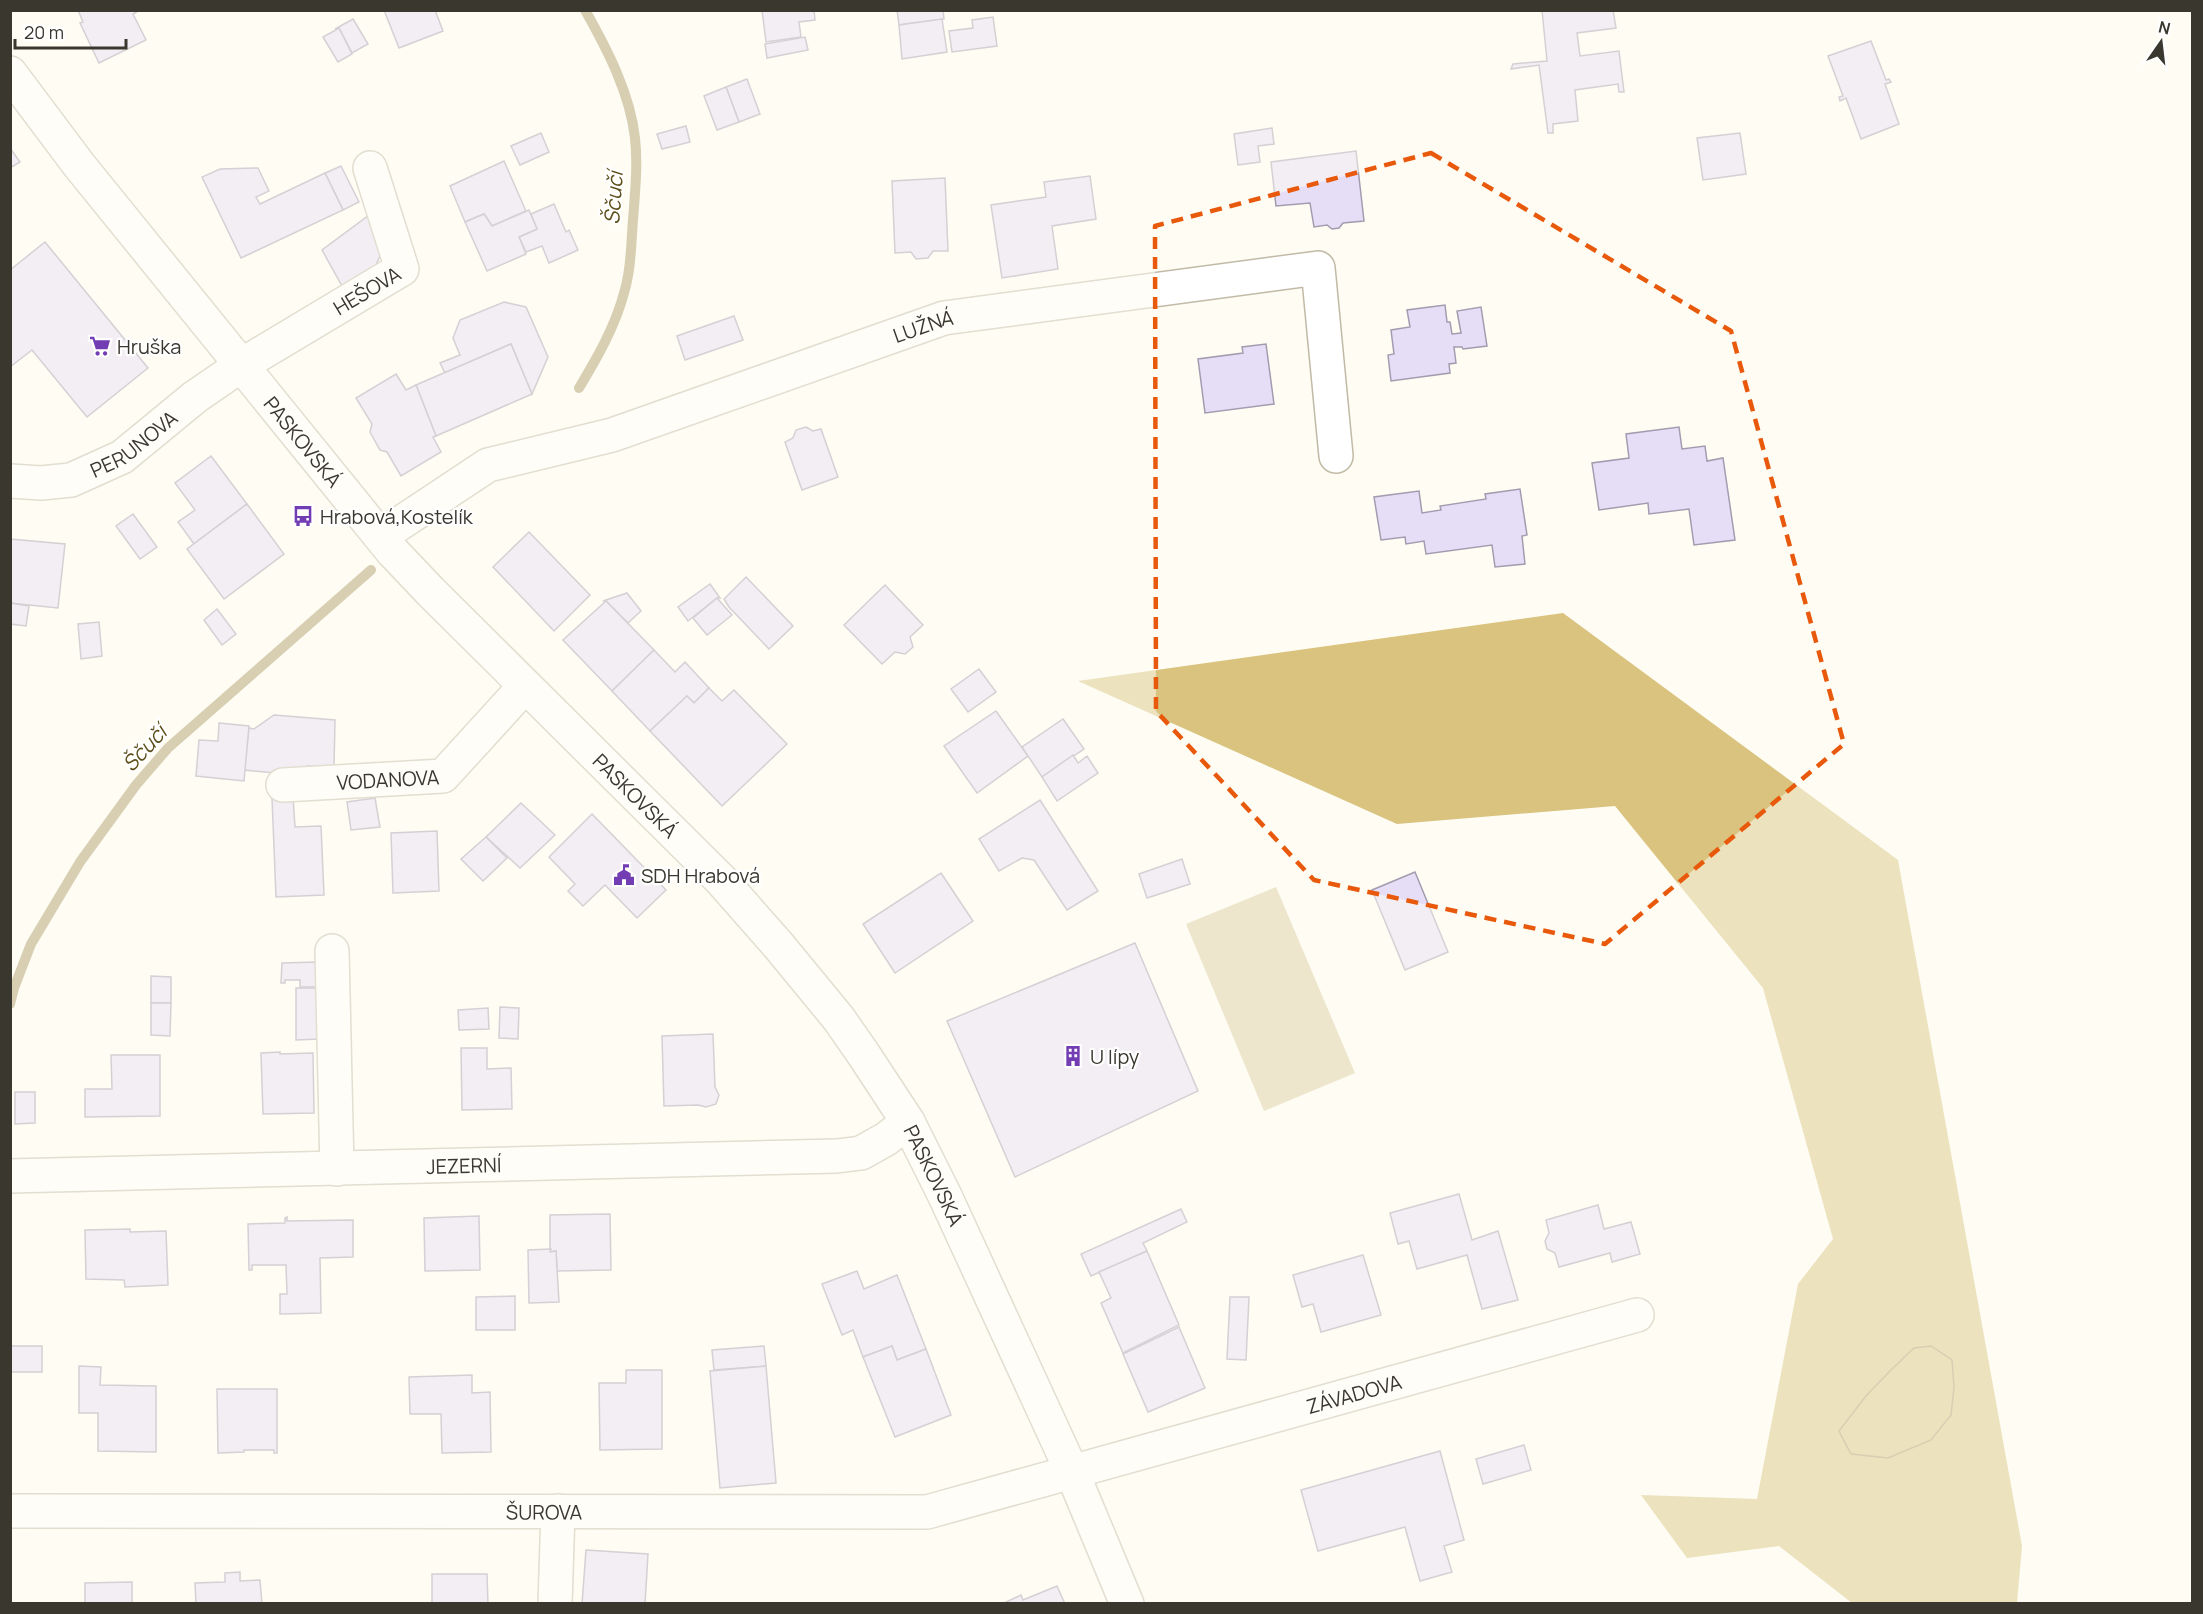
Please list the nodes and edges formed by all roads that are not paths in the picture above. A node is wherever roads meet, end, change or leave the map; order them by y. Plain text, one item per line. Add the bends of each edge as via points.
1 (10, 73) edge
2 (370, 168) dead end
3 (240, 366) junction
4 (1336, 456) dead end
5 (10, 481) edge
6 (381, 536) junction
7 (525, 686) junction
8 (284, 785) dead end
9 (332, 951) dead end
10 (908, 1122) junction
11 (337, 1169) junction
12 (17, 1176) edge
13 (1637, 1314) dead end
14 (1072, 1472) junction
15 (10, 1511) edge
16 (558, 1511) junction
17 (555, 1604) edge
18 (1127, 1604) edge

1 - 3 street, PASKOVSKÁ
2 - 3 street, HEŠOVA via 402,269
3 - 5 street, PERUNOVA via 122,457 71,480
3 - 6 street, PASKOVSKÁ
4 - 6 street, LUŽNÁ via 1318,268 944,318 612,435 488,465
6 - 7 street, PASKOVSKÁ
7 - 8 street, VODANOVA via 442,777
7 - 10 street, PASKOVSKÁ via 748,910 839,1019
9 - 11 street
10 - 11 street, JEZERNÍ via 861,1153 837,1156
10 - 14 street, PASKOVSKÁ via 956,1217
11 - 12 street, JEZERNÍ
13 - 14 street, ZÁVADOVA
14 - 16 street, ŠUROVA via 927,1512
14 - 18 street, PASKOVSKÁ
15 - 16 street, ŠUROVA
16 - 17 street

